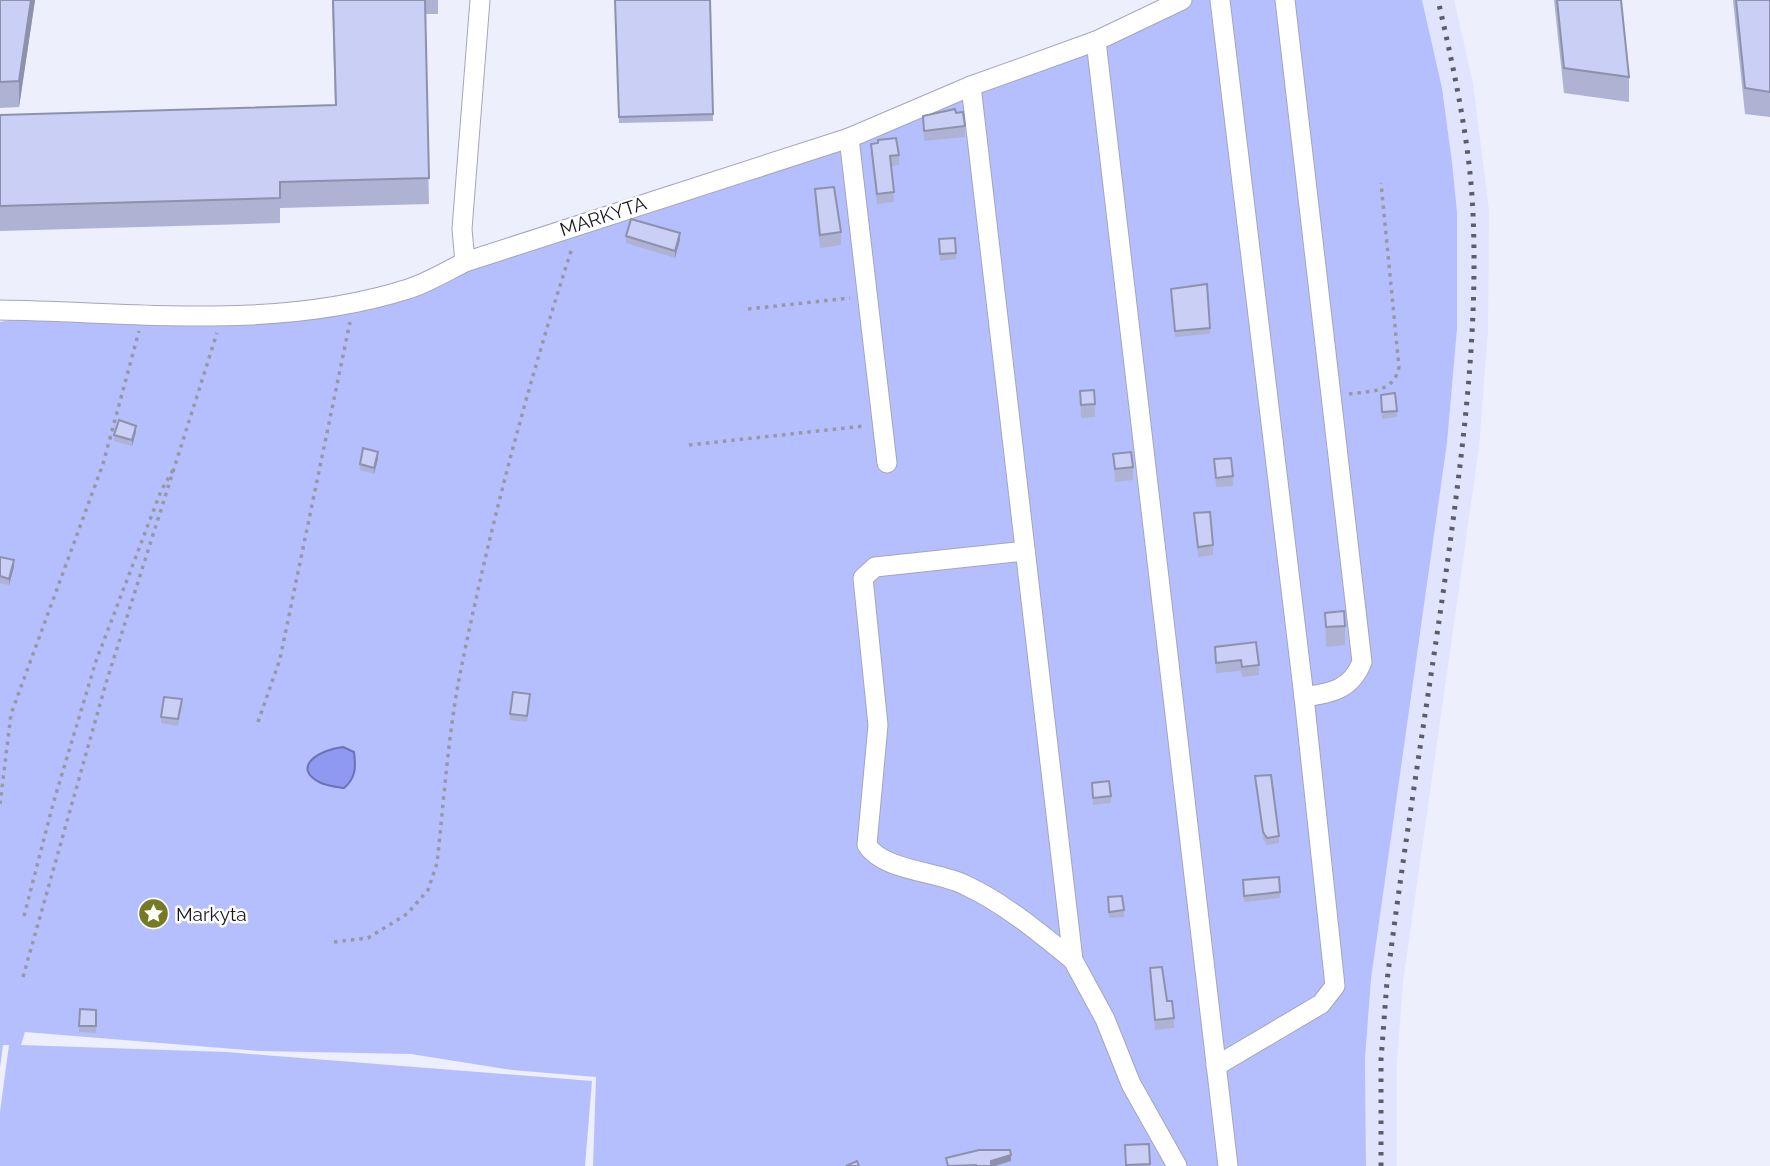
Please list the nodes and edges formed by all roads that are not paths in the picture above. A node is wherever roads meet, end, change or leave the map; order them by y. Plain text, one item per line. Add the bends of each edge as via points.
1 (480, 0) edge
2 (1182, 0) edge
3 (1220, 0) edge
4 (1284, 0) edge
5 (1096, 41) junction
6 (971, 86) junction
7 (849, 138) junction
8 (466, 262) junction
9 (0, 310) edge
10 (887, 463) dead end
11 (1025, 551) junction
12 (1304, 697) junction
13 (1073, 960) junction
14 (1216, 1066) junction
15 (1177, 1166) edge
16 (1228, 1166) edge

1 - 8 street via 462,229
2 - 5 street, MARKYTA
3 - 12 street
4 - 12 street via 1362,662 1346,687
5 - 6 street, MARKYTA
5 - 14 street
6 - 7 street, MARKYTA
6 - 11 street
7 - 8 street, MARKYTA
7 - 10 street
8 - 9 street, MARKYTA via 410,289 319,310 222,318
11 - 13 street
11 - 13 street via 875,567 863,578 878,724 867,845 881,860 964,884 1002,906
12 - 14 street via 1335,986 1321,1004
13 - 15 street via 1105,1019 1131,1084
14 - 16 street

